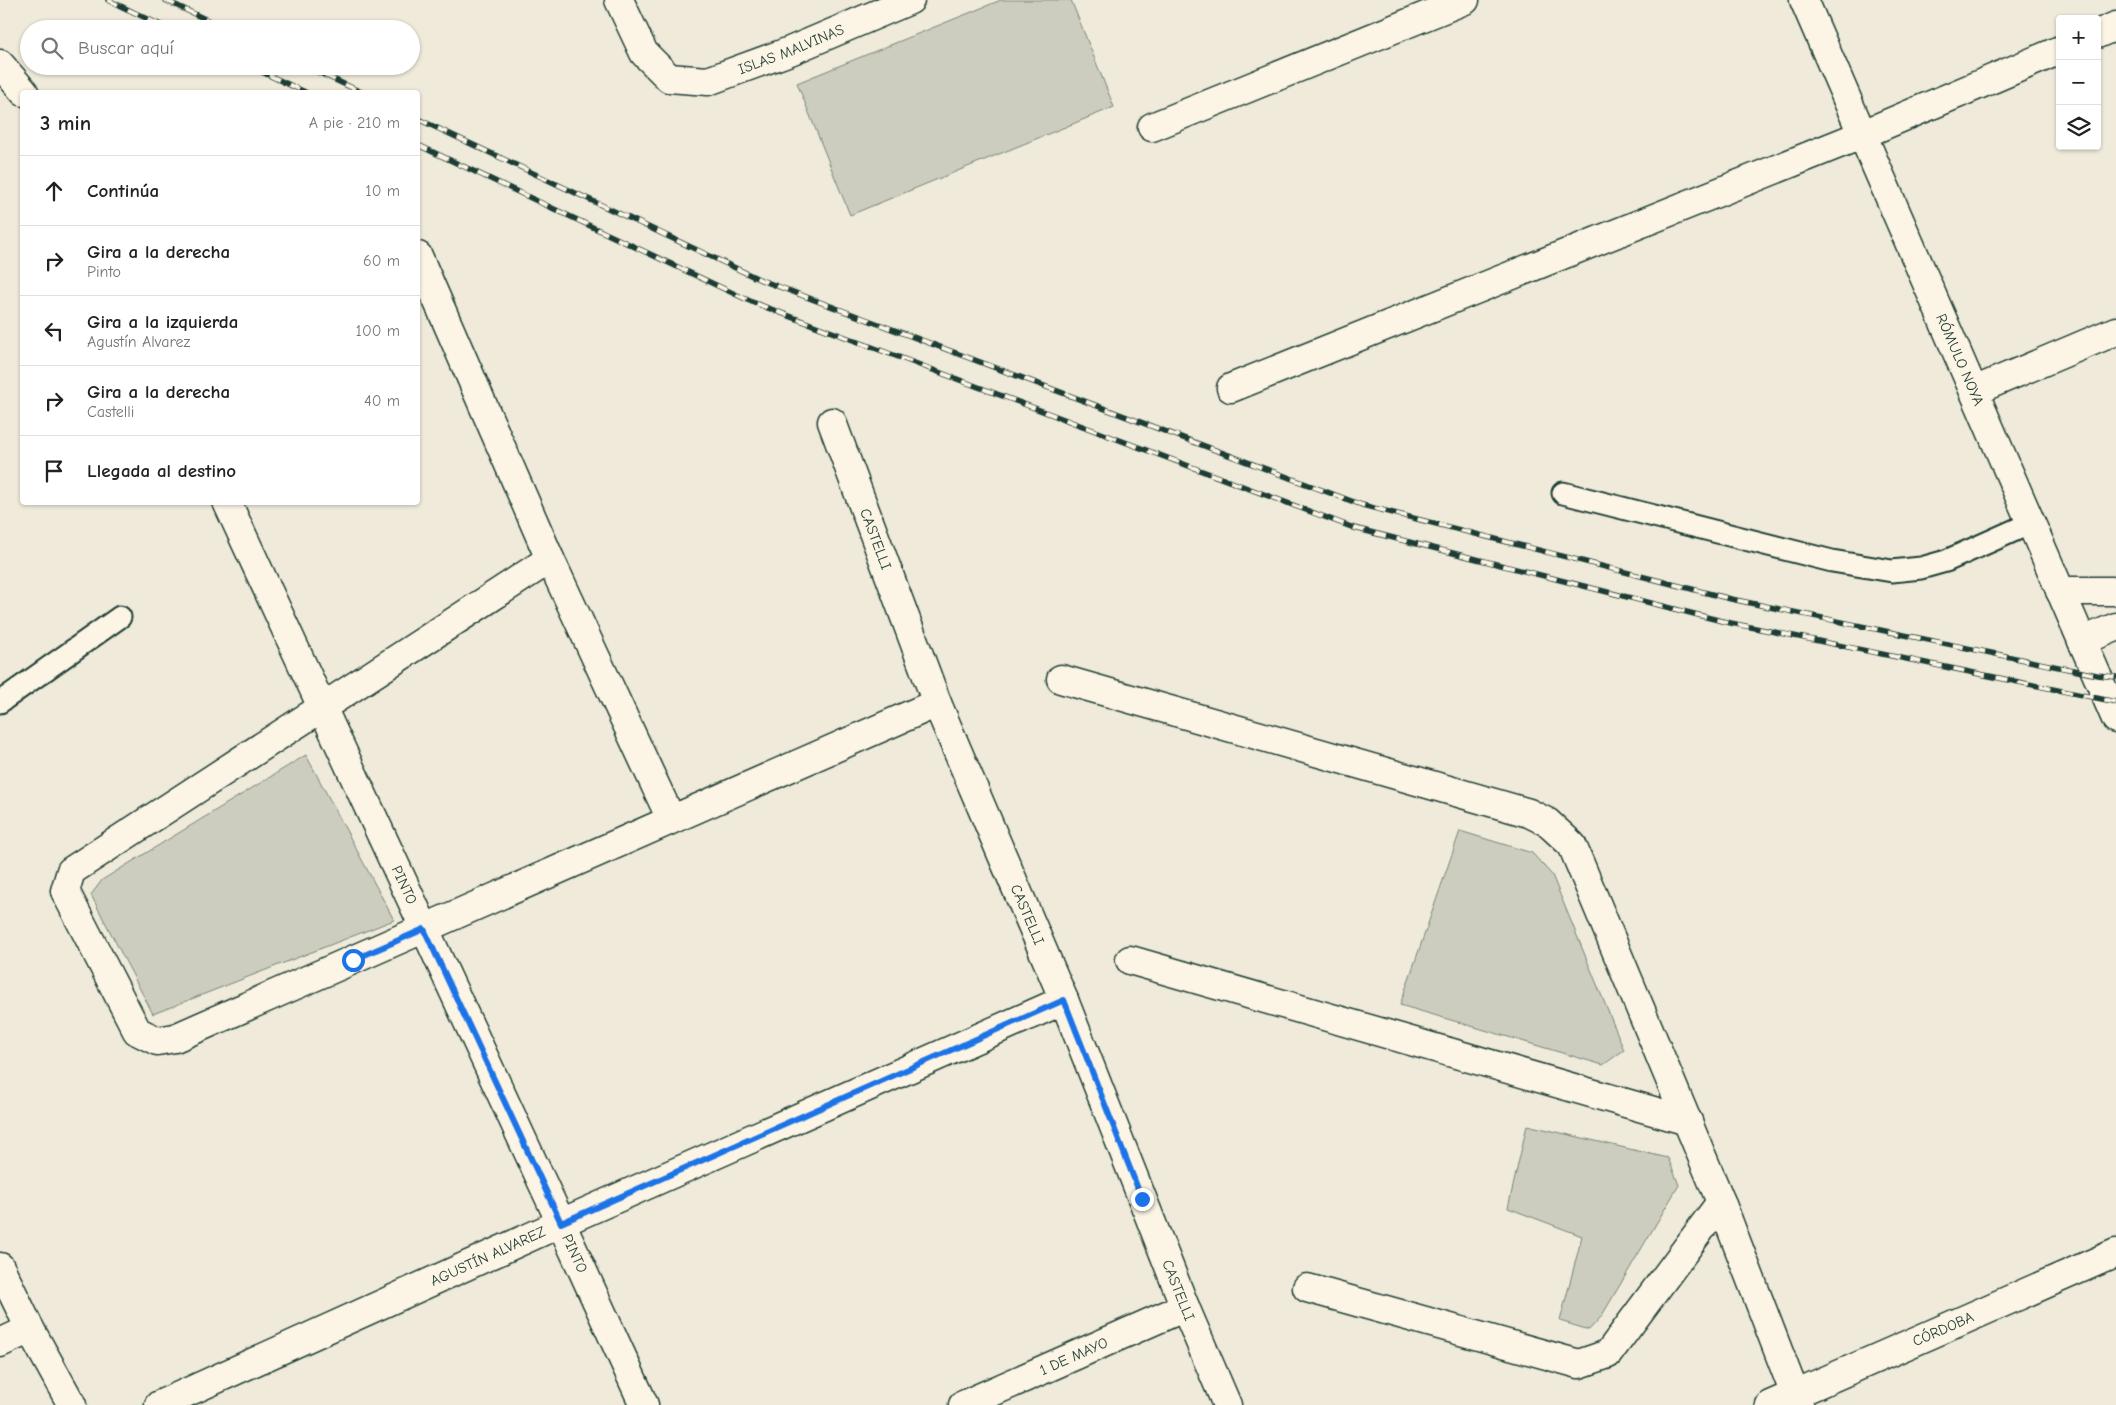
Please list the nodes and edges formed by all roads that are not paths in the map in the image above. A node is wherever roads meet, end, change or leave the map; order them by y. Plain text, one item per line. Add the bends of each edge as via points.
1 (619, 0) edge
2 (910, 0) edge
3 (1465, 0) edge
4 (1804, 0) edge
5 (2116, 26) edge
6 (2101, 32) edge
7 (2056, 52) edge
8 (0, 64) edge
9 (22, 90) edge
10 (1152, 127) dead end
11 (1861, 135) junction
12 (420, 261) edge
13 (2116, 331) edge
14 (1231, 388) dead end
15 (1974, 392) junction
16 (832, 422) dead end
17 (1563, 493) dead end
18 (229, 505) edge
19 (2031, 523) junction
20 (550, 559) junction
21 (2060, 591) junction
22 (2116, 591) edge
23 (120, 617) dead end
24 (2116, 627) edge
25 (2082, 641) junction
26 (1062, 679) dead end
27 (0, 702) edge
28 (937, 703) junction
29 (322, 706) junction
30 (2116, 719) edge
31 (671, 819) junction
32 (424, 929) junction
33 (1130, 960) dead end
34 (1064, 1000) junction
35 (1688, 1121) junction
36 (1721, 1202) junction
37 (561, 1223) junction
38 (2116, 1252) edge
39 (0, 1267) edge
40 (1308, 1288) dead end
41 (1185, 1308) junction
42 (30, 1329) junction
43 (0, 1343) edge
44 (1788, 1402) edge
45 (72, 1405) edge
46 (159, 1405) edge
47 (644, 1405) edge
48 (963, 1405) edge
49 (1227, 1405) edge

1 - 2 street, ISLAS MALVINAS via 644,53 669,78 708,81 790,51
3 - 10 street
4 - 11 street, RÓMULO NOYA
5 - 6 street
7 - 11 street
8 - 9 street
11 - 14 street
11 - 15 street, RÓMULO NOYA
12 - 20 street
13 - 15 street
15 - 19 street, RÓMULO NOYA
16 - 28 street, CASTELLI
17 - 19 lane via 1832,561 1892,571 1946,561
18 - 29 street, PINTO
19 - 21 street, RÓMULO NOYA
20 - 29 street
20 - 31 street
21 - 22 street
21 - 25 street, RÓMULO NOYA
23 - 27 lane
24 - 25 street
25 - 30 street, RÓMULO NOYA
26 - 35 street via 1529,813 1547,822 1572,845
28 - 31 street
28 - 34 street, CASTELLI
29 - 32 street, PINTO
29 - 32 street via 71,871 65,891 137,1031 157,1041 174,1038
31 - 32 street
32 - 37 street, PINTO
33 - 35 street
34 - 37 street, AGUSTÍN ALVAREZ
34 - 41 street, CASTELLI
35 - 36 street
36 - 40 street via 1608,1354 1579,1364
36 - 44 street
37 - 46 street, AGUSTÍN ALVAREZ
37 - 47 street, PINTO
38 - 44 street, CÓRDOBA
39 - 42 street
41 - 48 street, 1 DE MAYO
41 - 49 street, CASTELLI
42 - 43 street
42 - 45 street

